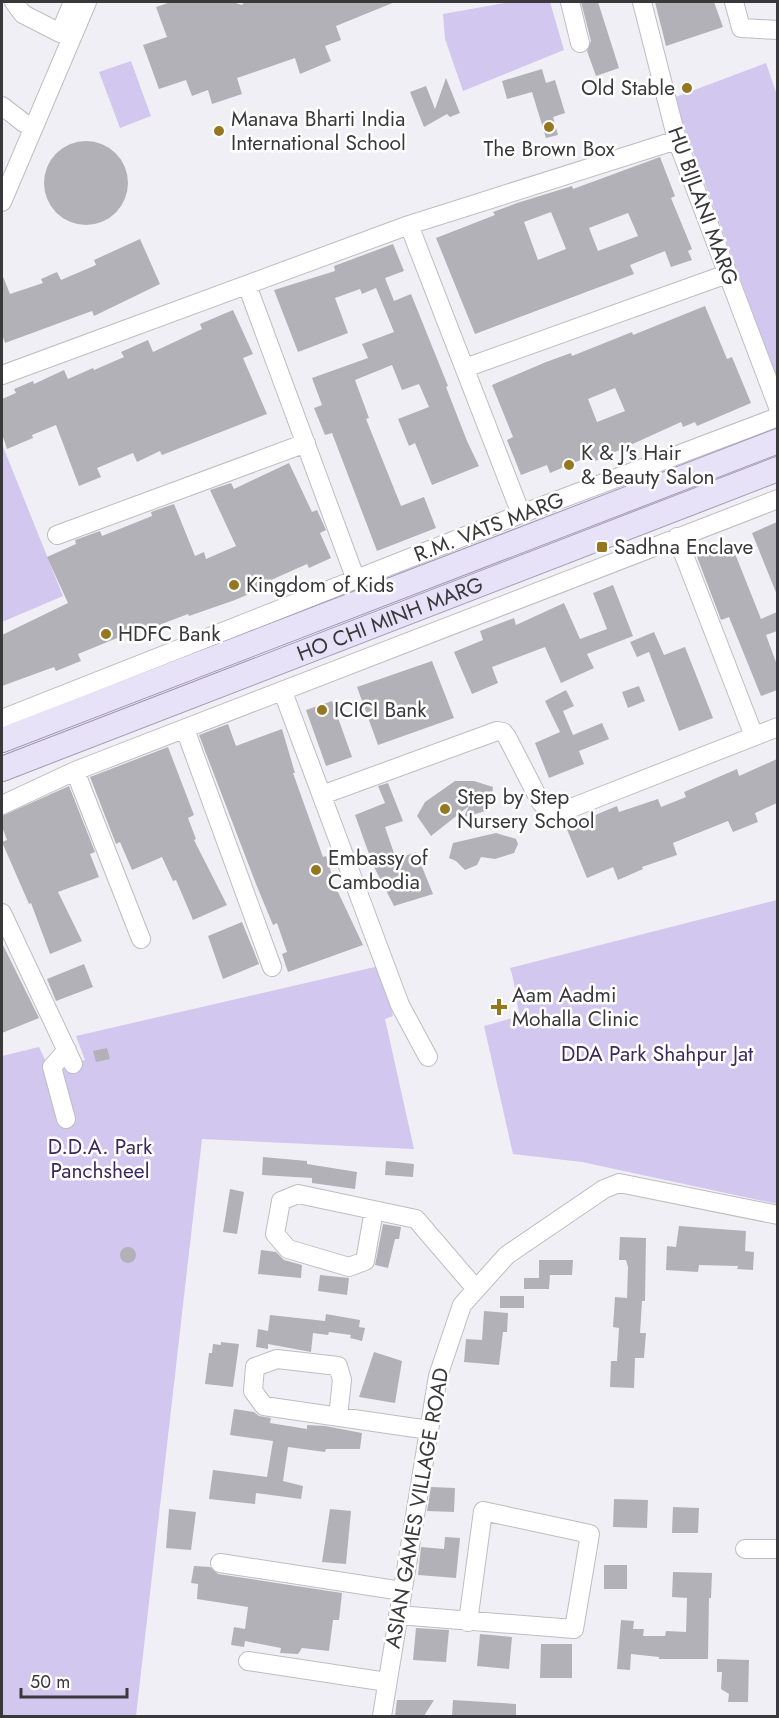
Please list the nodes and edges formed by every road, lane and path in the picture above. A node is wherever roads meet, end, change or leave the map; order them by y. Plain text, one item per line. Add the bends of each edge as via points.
1 (14, 2) edge
2 (73, 2) edge
3 (87, 2) edge
4 (570, 2) edge
5 (642, 2) edge
6 (734, 2) edge
7 (777, 30) edge
8 (60, 33) junction
9 (580, 43) dead end
10 (2, 106) edge
11 (24, 123) junction
12 (676, 140) junction
13 (2, 176) edge
14 (2, 202) edge
15 (410, 225) junction
16 (727, 273) junction
17 (248, 285) junction
18 (465, 368) junction
19 (2, 375) edge
20 (777, 407) edge
21 (777, 417) edge
22 (777, 441) edge
23 (306, 442) junction
24 (777, 469) edge
25 (777, 499) edge
26 (521, 514) junction
27 (57, 535) dead end
28 (677, 537) junction
29 (356, 580) junction
30 (283, 692) junction
31 (2, 719) edge
32 (777, 727) edge
33 (185, 729) junction
34 (754, 736) junction
35 (2, 740) edge
36 (2, 769) edge
37 (75, 771) junction
38 (322, 795) junction
39 (2, 805) edge
40 (2, 913) edge
41 (141, 939) dead end
42 (272, 967) dead end
43 (44, 1057) dead end
44 (70, 1057) junction
45 (428, 1057) dead end
46 (66, 1119) dead end
47 (374, 1210) junction
48 (777, 1215) edge
49 (476, 1289) junction
50 (338, 1417) junction
51 (429, 1430) junction
52 (745, 1549) dead end
53 (777, 1549) edge
54 (220, 1563) dead end
55 (402, 1591) junction
56 (398, 1615) junction
57 (468, 1622) junction
58 (249, 1661) dead end
59 (387, 1682) junction
60 (382, 1716) edge

1 - 8 street via 23,14
2 - 8 street
3 - 14 street
4 - 9 street
5 - 12 street, HU BIJLANI MARG
6 - 7 street via 741,28
8 - 11 street
10 - 11 street
11 - 13 street
12 - 15 street
12 - 16 street, HU BIJLANI MARG
15 - 17 street
15 - 18 street
16 - 18 street
16 - 20 street, HU BIJLANI MARG
17 - 19 street
17 - 23 street
18 - 26 street
21 - 26 street, R.M. VATS MARG
22 - 35 main road, HO CHI MINH MARG
23 - 27 street
23 - 29 street
24 - 36 main road, HO CHI MINH MARG
25 - 28 street
26 - 29 street, R.M. VATS MARG
28 - 30 street
28 - 34 street
29 - 31 street, R.M. VATS MARG
30 - 33 street
30 - 38 street
32 - 34 street
33 - 37 street
33 - 42 street
34 - 38 street via 566,810 552,810 541,803 507,737 497,731
37 - 39 street
37 - 41 street
38 - 45 street via 400,1005
40 - 44 street
43 - 44 street
44 - 46 street via 52,1067
47 - 47 street via 298,1194 281,1201 275,1234 288,1249 349,1267 364,1261
47 - 49 street via 416,1219
48 - 49 street, ASIAN GAMES VILLAGE ROAD via 619,1183 604,1189 507,1255
49 - 51 street, ASIAN GAMES VILLAGE ROAD via 458,1315 438,1376
50 - 50 street via 264,1406 253,1391 255,1367 277,1359 338,1366 342,1380
50 - 51 street
51 - 55 street, ASIAN GAMES VILLAGE ROAD
52 - 53 street
54 - 55 street
55 - 56 street, ASIAN GAMES VILLAGE ROAD
56 - 57 street
56 - 59 street, ASIAN GAMES VILLAGE ROAD
57 - 57 street via 574,1629 590,1534 483,1511
58 - 59 street
59 - 60 street, ASIAN GAMES VILLAGE ROAD

